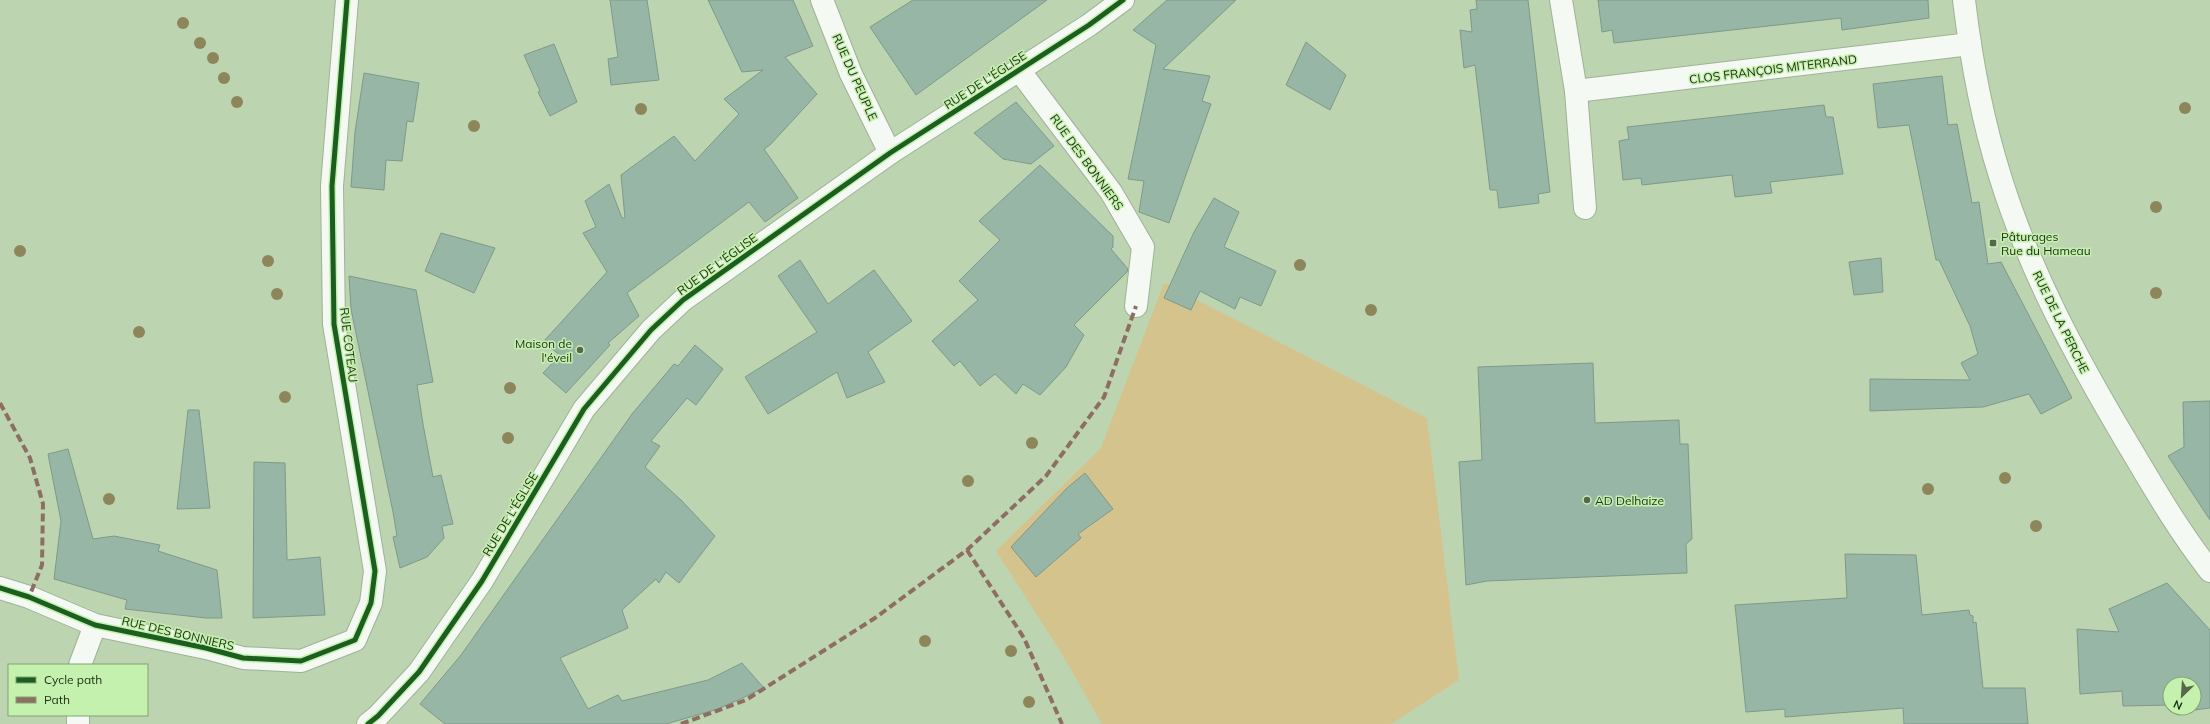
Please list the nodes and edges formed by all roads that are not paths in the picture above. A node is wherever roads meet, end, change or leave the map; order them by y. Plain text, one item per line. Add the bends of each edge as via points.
1 (347, 0) edge
2 (822, 0) edge
3 (1123, 0) edge
4 (1561, 0) edge
5 (1964, 0) edge
6 (1970, 44) junction
7 (1019, 70) junction
8 (1576, 91) junction
9 (890, 153) junction
10 (1585, 208) dead end
11 (1136, 306) dead end
12 (2210, 570) edge
13 (0, 588) edge
14 (95, 625) junction
15 (355, 640) joint
16 (80, 664) edge
17 (368, 724) edge

1 - 15 street, RUE COTEAU via 332,186 334,324 375,572 372,603
2 - 9 street, RUE DU PEUPLE via 851,74
3 - 7 street, RUE DE L'ÉGLISE
4 - 8 street
5 - 6 street, RUE DE LA PERCHE
6 - 8 street, CLOS FRANÇOIS MITERRAND
6 - 12 street, RUE DE LA PERCHE via 2000,174 2016,222 2042,284 2100,398 2174,520
7 - 9 street, RUE DE L'ÉGLISE
7 - 11 street, RUE DES BONNIERS via 1111,192 1143,247
8 - 10 street
9 - 17 street, RUE DE L'ÉGLISE via 682,300 651,330 584,410 482,581 420,672
13 - 14 street, RUE DES BONNIERS
14 - 15 street, RUE DES BONNIERS via 242,658 270,660 302,661
14 - 16 street

